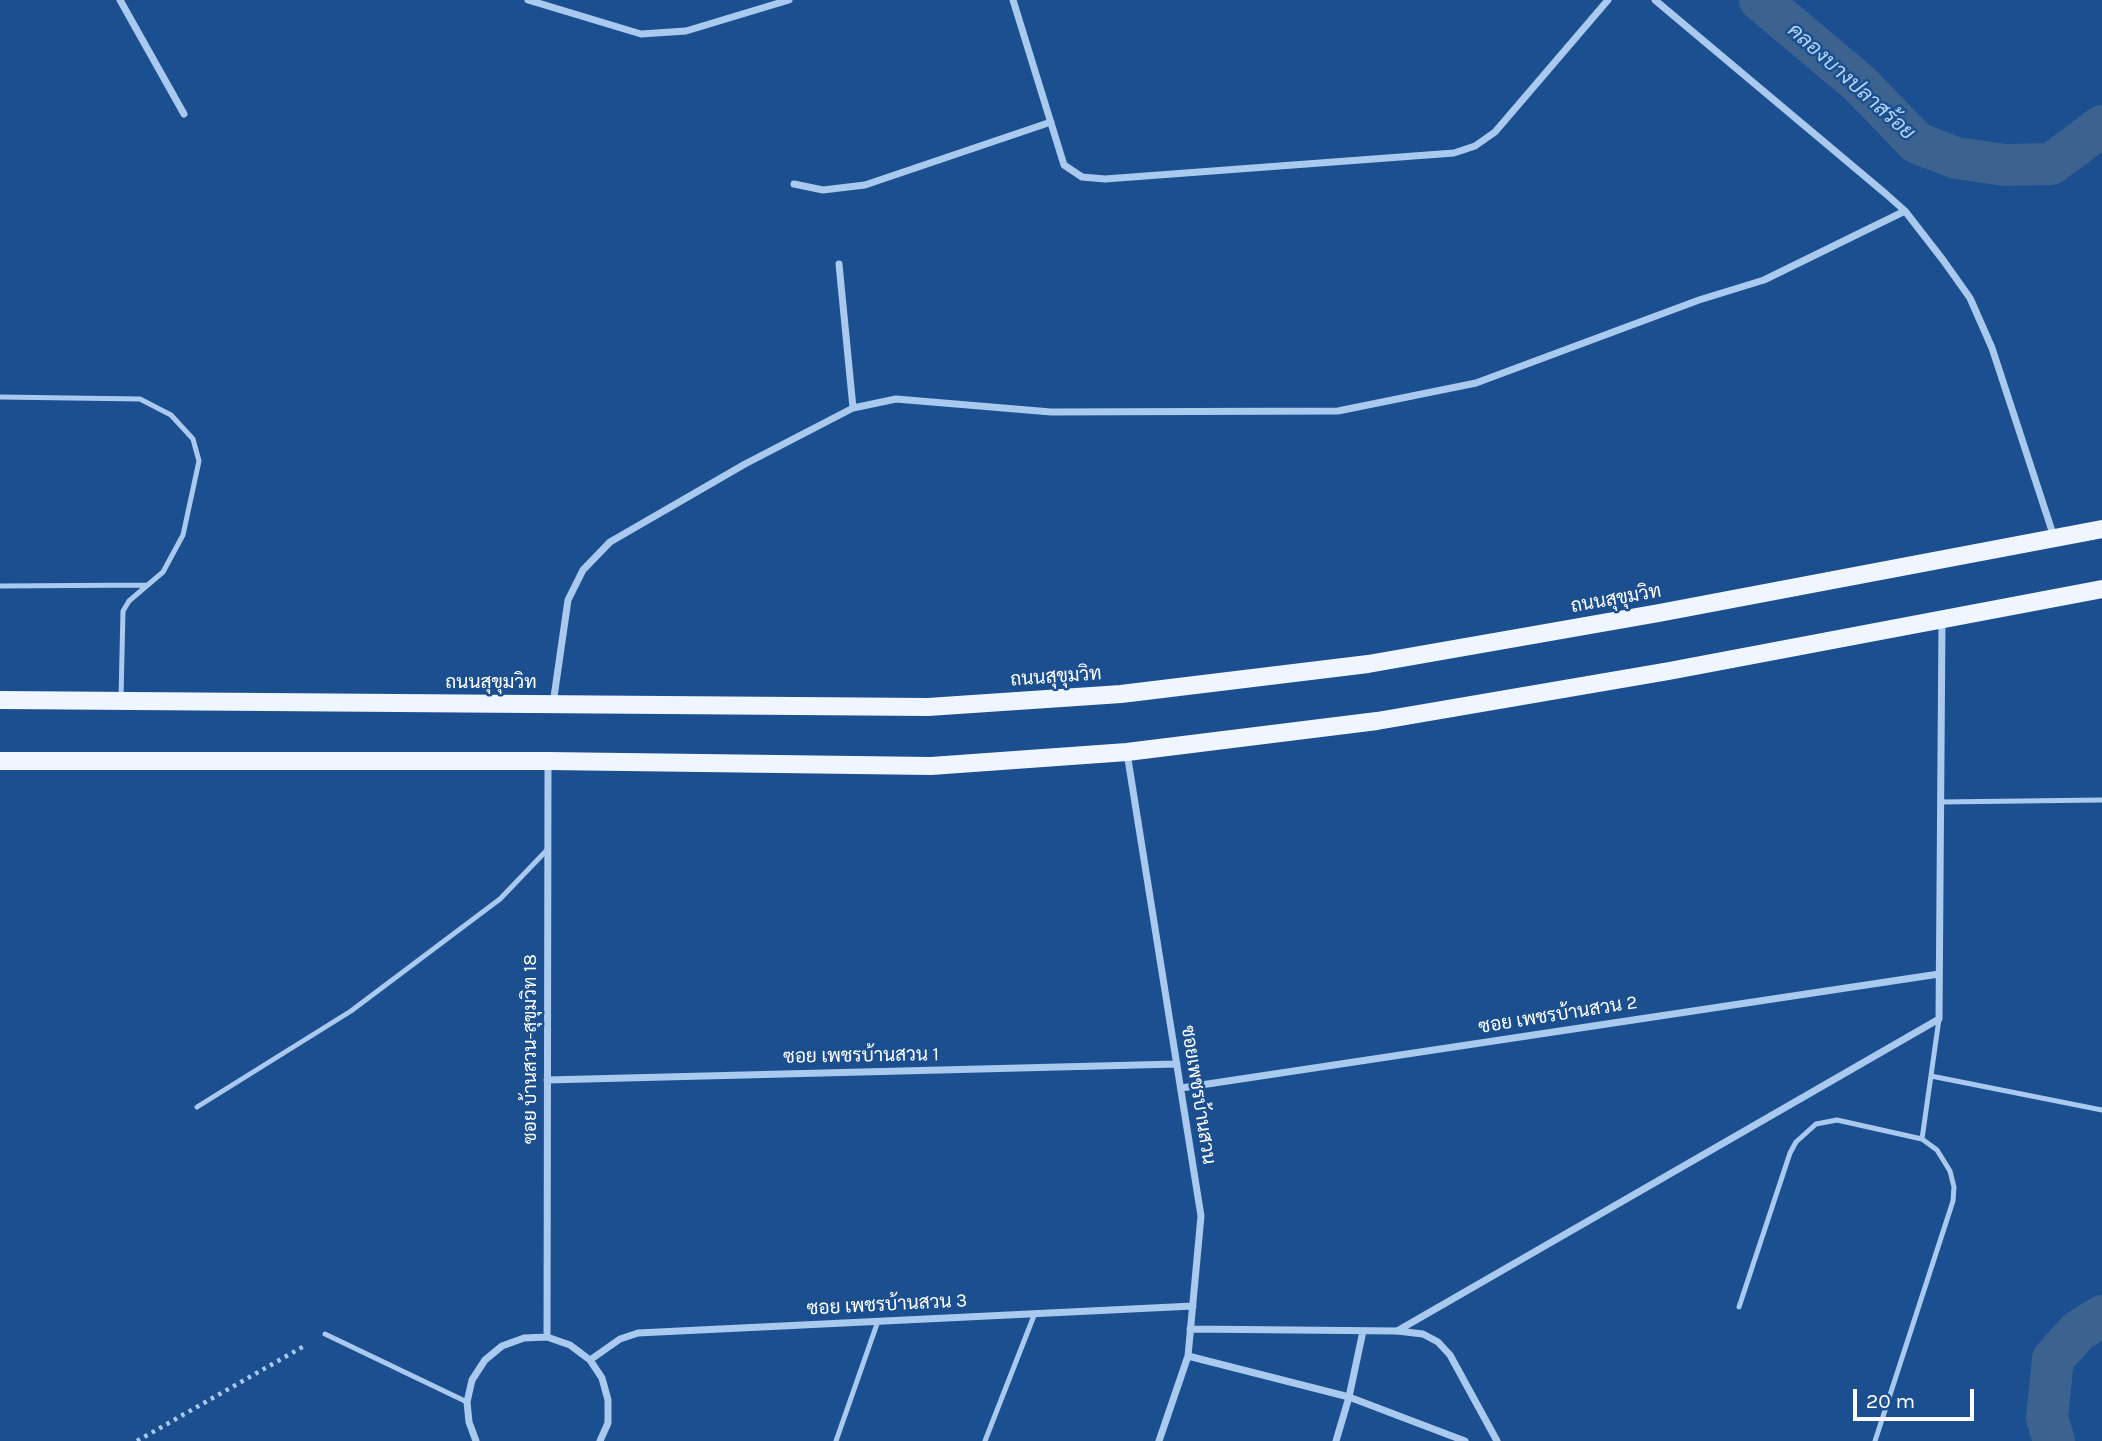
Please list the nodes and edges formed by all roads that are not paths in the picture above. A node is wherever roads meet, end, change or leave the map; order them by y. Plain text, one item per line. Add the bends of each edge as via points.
1 (120, 0) edge
2 (528, 0) edge
3 (789, 0) edge
4 (1013, 0) edge
5 (1608, 0) edge
6 (1655, 0) edge
7 (184, 114) dead end
8 (1051, 122) junction
9 (794, 184) dead end
10 (1905, 211) junction
11 (839, 264) dead end
12 (0, 397) edge
13 (853, 408) junction
14 (2102, 529) edge
15 (2055, 538) junction
16 (148, 585) junction
17 (0, 586) edge
18 (2102, 589) edge
19 (1942, 620) junction
20 (0, 700) edge
21 (121, 701) junction
22 (553, 704) junction
23 (1127, 752) junction
24 (0, 761) edge
25 (548, 761) junction
26 (2102, 800) edge
27 (1940, 802) junction
28 (546, 851) junction
29 (1939, 974) junction
30 (1939, 1018) junction
31 (1177, 1064) junction
32 (1931, 1076) junction
33 (547, 1080) junction
34 (1181, 1088) junction
35 (197, 1107) dead end
36 (2102, 1110) edge
37 (1922, 1139) junction
38 (1193, 1306) junction
39 (1739, 1307) dead end
40 (1035, 1313) junction
41 (878, 1321) junction
42 (1190, 1329) junction
43 (1363, 1331) junction
44 (1397, 1331) junction
45 (325, 1334) road end
46 (547, 1337) junction
47 (1188, 1356) junction
48 (590, 1360) junction
49 (1349, 1398) junction
50 (467, 1402) junction
51 (476, 1441) edge
52 (600, 1441) edge
53 (836, 1441) edge
54 (985, 1441) edge
55 (1159, 1441) edge
56 (1336, 1441) edge
57 (1465, 1441) edge
58 (1497, 1441) edge
59 (1875, 1441) edge

1 - 7 street
2 - 3 street via 641,34 686,31
4 - 8 street
5 - 8 street via 1495,131 1475,146 1454,153 1105,179 1082,177 1064,165
6 - 10 street
8 - 9 street via 866,186 823,190
10 - 13 street via 1763,280 1476,383 1338,411 1051,412 897,399
10 - 15 street via 1970,298 1992,348
11 - 13 street
12 - 16 lane via 140,399 171,415 193,439 199,461 183,535 163,572
13 - 22 street via 610,542 583,570 568,600
14 - 15 main road, ถนนสุขุมวิท
15 - 22 main road, ถนนสุขุมวิท via 1368,664 1121,694 928,707
16 - 17 lane
16 - 21 lane via 123,611
18 - 19 main road
19 - 23 main road via 1377,722
19 - 27 street
20 - 21 main road, ถนนสุขุมวิท
21 - 22 main road, ถนนสุขุมวิท
23 - 25 main road via 931,766
23 - 31 street, ซอยเพชรบ้านสวน
24 - 25 main road
25 - 28 street, ซอย บ้านสวน-สุขุมวิท 18
26 - 27 lane
27 - 29 street
28 - 33 street, ซอย บ้านสวน-สุขุมวิท 18
28 - 35 lane via 500,899 351,1011
29 - 30 street
29 - 34 street, ซอย เพชรบ้านสวน 2
30 - 32 lane
30 - 44 street
31 - 33 street, ซอย เพชรบ้านสวน 1
31 - 34 street, ซอยเพชรบ้านสวน
32 - 36 lane
32 - 37 lane
33 - 46 street, ซอย บ้านสวน-สุขุมวิท 18
34 - 38 street, ซอยเพชรบ้านสวน via 1201,1216
37 - 39 lane via 1838,1120 1816,1124 1805,1133 1790,1153
37 - 59 lane via 1947,1164 1954,1195
38 - 40 street, ซอย เพชรบ้านสวน 3
38 - 42 street, ซอยเพชรบ้านสวน
40 - 41 street, ซอย เพชรบ้านสวน 3
40 - 54 lane
41 - 48 street, ซอย เพชรบ้านสวน 3 via 638,1333 620,1339
41 - 53 lane
42 - 43 street
42 - 47 street, ซอยเพชรบ้านสวน
43 - 44 street
43 - 49 street
44 - 58 street via 1423,1334 1444,1348
45 - 50 lane
46 - 48 street via 570,1345
46 - 50 street via 524,1338 502,1346 472,1380
47 - 49 street
47 - 55 street, ซอยเพชรบ้านสวน
48 - 52 street via 602,1378 608,1400 608,1423
49 - 56 street
49 - 57 street
50 - 51 street

